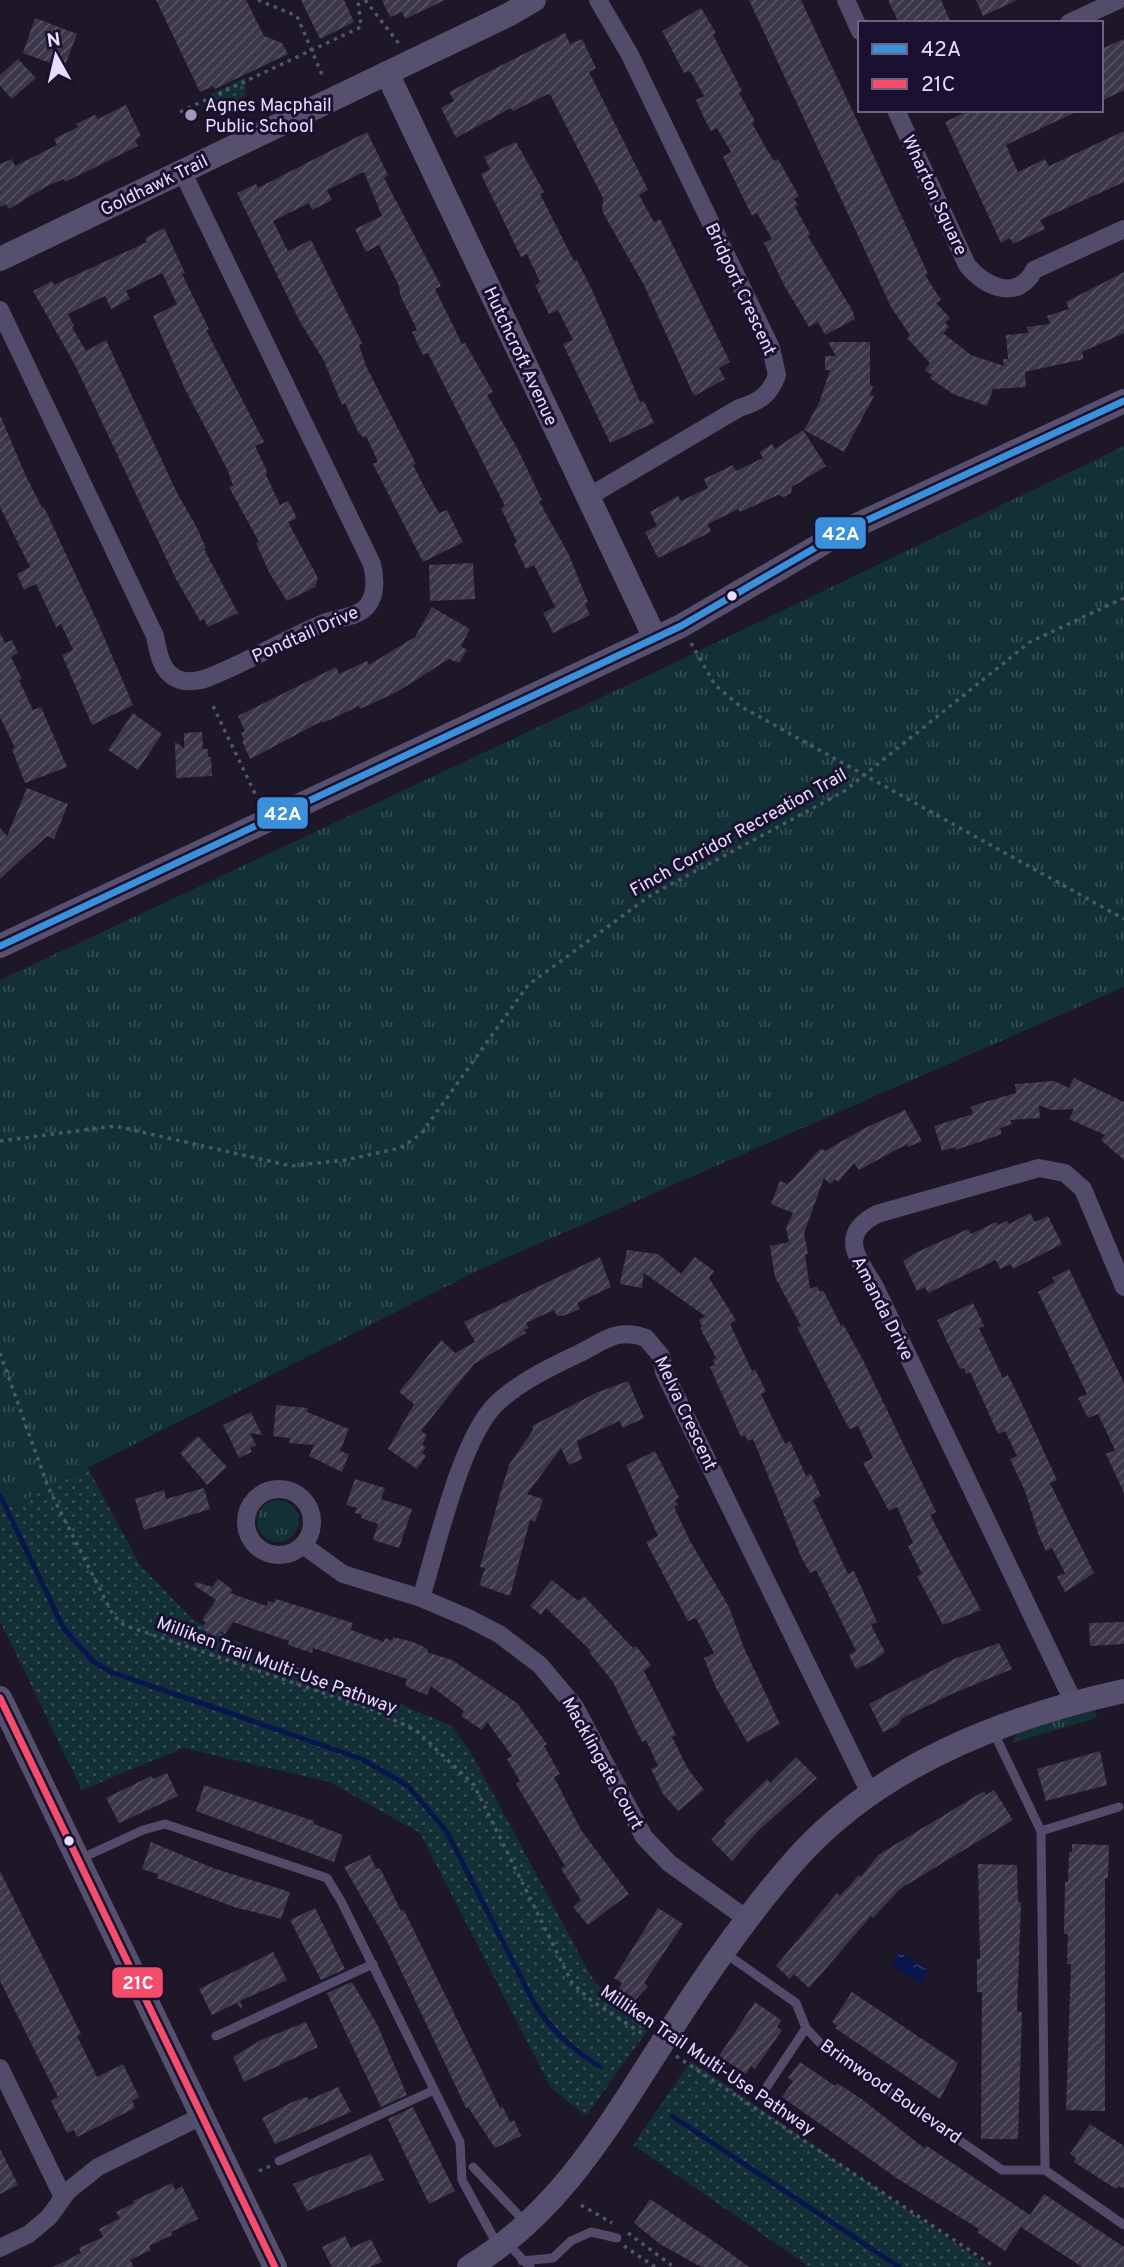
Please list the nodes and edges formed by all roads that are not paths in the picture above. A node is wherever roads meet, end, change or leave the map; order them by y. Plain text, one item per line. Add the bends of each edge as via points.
1 (534, 0) edge
2 (598, 0) edge
3 (846, 0) edge
4 (1118, 0) edge
5 (1073, 21) edge
6 (858, 27) edge
7 (387, 73) junction
8 (897, 112) edge
9 (182, 171) junction
10 (1124, 229) edge
11 (0, 259) edge
12 (0, 310) edge
13 (1124, 401) edge
14 (588, 497) junction
15 (655, 638) junction
16 (0, 946) edge
17 (1124, 1287) edge
18 (303, 1545) dead end
19 (421, 1598) junction
20 (1124, 1691) edge
21 (0, 1698) edge
22 (1073, 1702) junction
23 (991, 1728) junction
24 (871, 1795) junction
25 (1119, 1807) dead end
26 (1041, 1831) junction
27 (78, 1860) junction
28 (747, 1919) junction
29 (724, 1952) junction
30 (373, 1964) junction
31 (806, 2028) junction
32 (216, 2036) dead end
33 (0, 2068) edge
34 (434, 2090) junction
35 (764, 2091) dead end
36 (202, 2116) junction
37 (279, 2161) dead end
38 (473, 2167) dead end
39 (1045, 2170) junction
40 (63, 2197) junction
41 (526, 2224) junction
42 (1124, 2225) edge
43 (617, 2238) dead end
44 (502, 2244) junction
45 (0, 2248) edge
46 (522, 2261) junction
47 (275, 2267) edge
48 (469, 2267) edge
49 (530, 2267) edge

1 - 7 street, Goldhawk Trail
2 - 14 street, Bridport Crescent via 630,55 771,348 777,375 768,394 757,402 739,408
3 - 6 street
4 - 5 street
7 - 9 street, Goldhawk Trail
7 - 14 street, Hutchcroft Avenue
8 - 10 street, Wharton Square via 967,265 977,277 998,288 1020,287 1034,270
9 - 11 street, Goldhawk Trail
9 - 12 street, Pondtail Drive via 372,564 375,579 367,607 204,679 179,680 168,673 155,636
13 - 15 street via 844,531
14 - 15 street, Hutchcroft Avenue
15 - 16 street
17 - 22 street, Amanda Drive via 1083,1189 1065,1173 1039,1168 877,1214 866,1220 853,1243
18 - 19 street, Macklingate Court via 343,1574
19 - 24 street, Melva Crescent via 468,1445 495,1405 538,1374 605,1338 619,1333 646,1338 661,1356 664,1372
19 - 28 street, Macklingate Court via 499,1634 540,1665 575,1707 644,1836 669,1863
20 - 22 street
21 - 27 street
22 - 23 street
23 - 24 street
23 - 26 lane
24 - 28 street via 800,1855
25 - 26 lane
26 - 39 lane
27 - 30 lane via 165,1824 327,1878
27 - 36 street
28 - 29 street
29 - 31 lane, Brimwood Boulevard via 796,2003
29 - 41 street via 576,2174
30 - 32 lane
30 - 34 lane
31 - 35 lane
31 - 39 lane, Brimwood Boulevard via 821,2044 1002,2170
33 - 40 street
34 - 37 lane
34 - 44 lane via 460,2142 462,2180
36 - 40 street via 97,2167
36 - 47 street
38 - 41 lane
39 - 42 lane
40 - 45 street via 29,2234
41 - 44 street
43 - 46 lane via 591,2232 571,2241 553,2258
44 - 46 lane
44 - 48 street
46 - 49 lane

